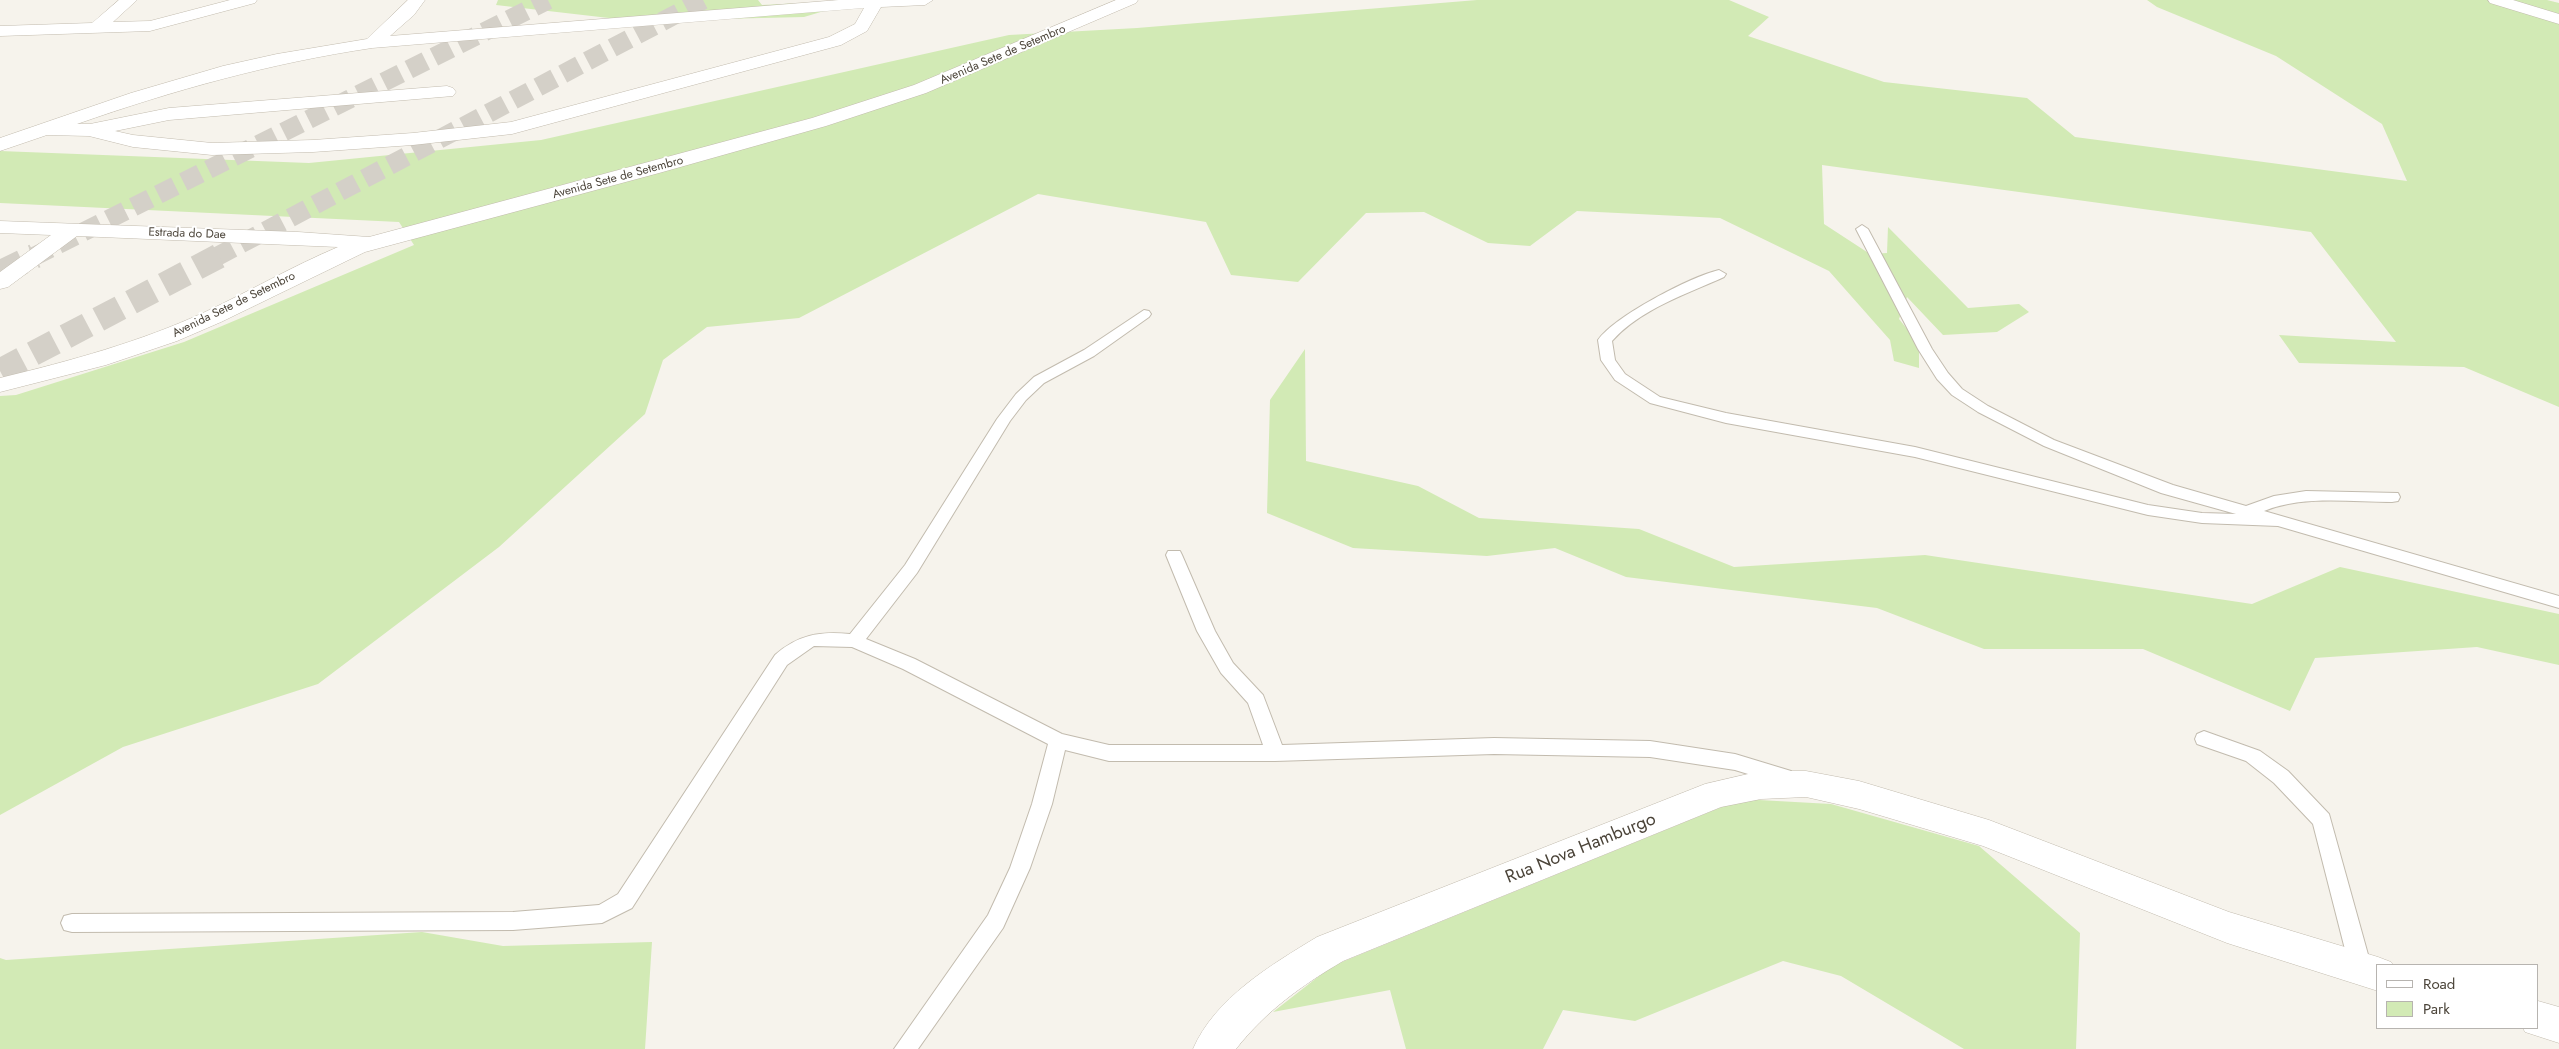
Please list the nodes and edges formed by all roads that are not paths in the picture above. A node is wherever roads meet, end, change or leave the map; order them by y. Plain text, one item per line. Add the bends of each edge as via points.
1 (129, 0) edge
2 (249, 0) edge
3 (417, 0) edge
4 (925, 0) edge
5 (1100, 0) edge
6 (2496, 0) edge
7 (1126, 1) edge
8 (876, 2) junction
9 (2559, 19) edge
10 (95, 29) junction
11 (0, 30) edge
12 (372, 43) junction
13 (447, 92) dead end
14 (45, 129) junction
15 (89, 130) junction
16 (0, 145) edge
17 (0, 227) edge
18 (1862, 229) dead end
19 (72, 230) junction
20 (374, 243) junction
21 (1719, 274) dead end
22 (0, 282) edge
23 (1144, 314) dead end
24 (0, 384) edge
25 (2392, 497) dead end
26 (2245, 513) junction
27 (2274, 522) junction
28 (1174, 554) dead end
29 (2559, 602) edge
30 (854, 641) junction
31 (2204, 739) dead end
32 (1058, 741) junction
33 (1276, 753) junction
34 (1806, 784) junction
35 (72, 923) dead end
36 (2370, 972) edge
37 (2539, 1019) edge
38 (2559, 1025) edge
39 (905, 1049) edge
40 (1212, 1049) edge

1 - 10 street
2 - 10 street via 150,26
3 - 12 street
4 - 8 street
5 - 7 street
6 - 9 street
7 - 20 street, Avenida Sete de Setembro via 920,89 828,119 652,170
8 - 12 street
8 - 15 street via 856,34 512,128 313,146 212,149 133,141
10 - 11 street
12 - 14 street via 316,50 240,66
13 - 15 street via 169,114
14 - 15 street
14 - 16 street
17 - 19 street, Estrada do Dae
18 - 26 lane via 1925,349 1956,392 2049,443 2106,467
19 - 20 street, Estrada do Dae
19 - 22 street
20 - 24 street, Avenida Sete de Setembro via 340,254 194,326 107,358
21 - 27 lane via 1610,331 1605,340 1608,360 1620,377 1655,400 1726,418 1915,452 2148,510 2202,518
23 - 30 lane via 1089,353 1039,380 1021,397 911,569
25 - 26 lane via 2306,496 2274,501
26 - 27 lane
27 - 29 lane
28 - 33 lane via 1206,631 1227,668 1256,700
30 - 32 lane via 909,664
30 - 35 lane via 824,638 798,644 781,660 625,901 602,914 513,921
31 - 36 lane via 2253,756 2281,776 2322,820
32 - 33 lane via 1109,753
32 - 39 lane via 1042,804 996,921
33 - 34 lane via 1494,746 1650,749 1735,762
34 - 36 street, Rua Nova Hamburgo via 1859,795 1990,834 2227,928
34 - 40 street, Rua Nova Hamburgo via 1761,785 1717,794 1330,949 1282,978 1238,1017
37 - 38 street

